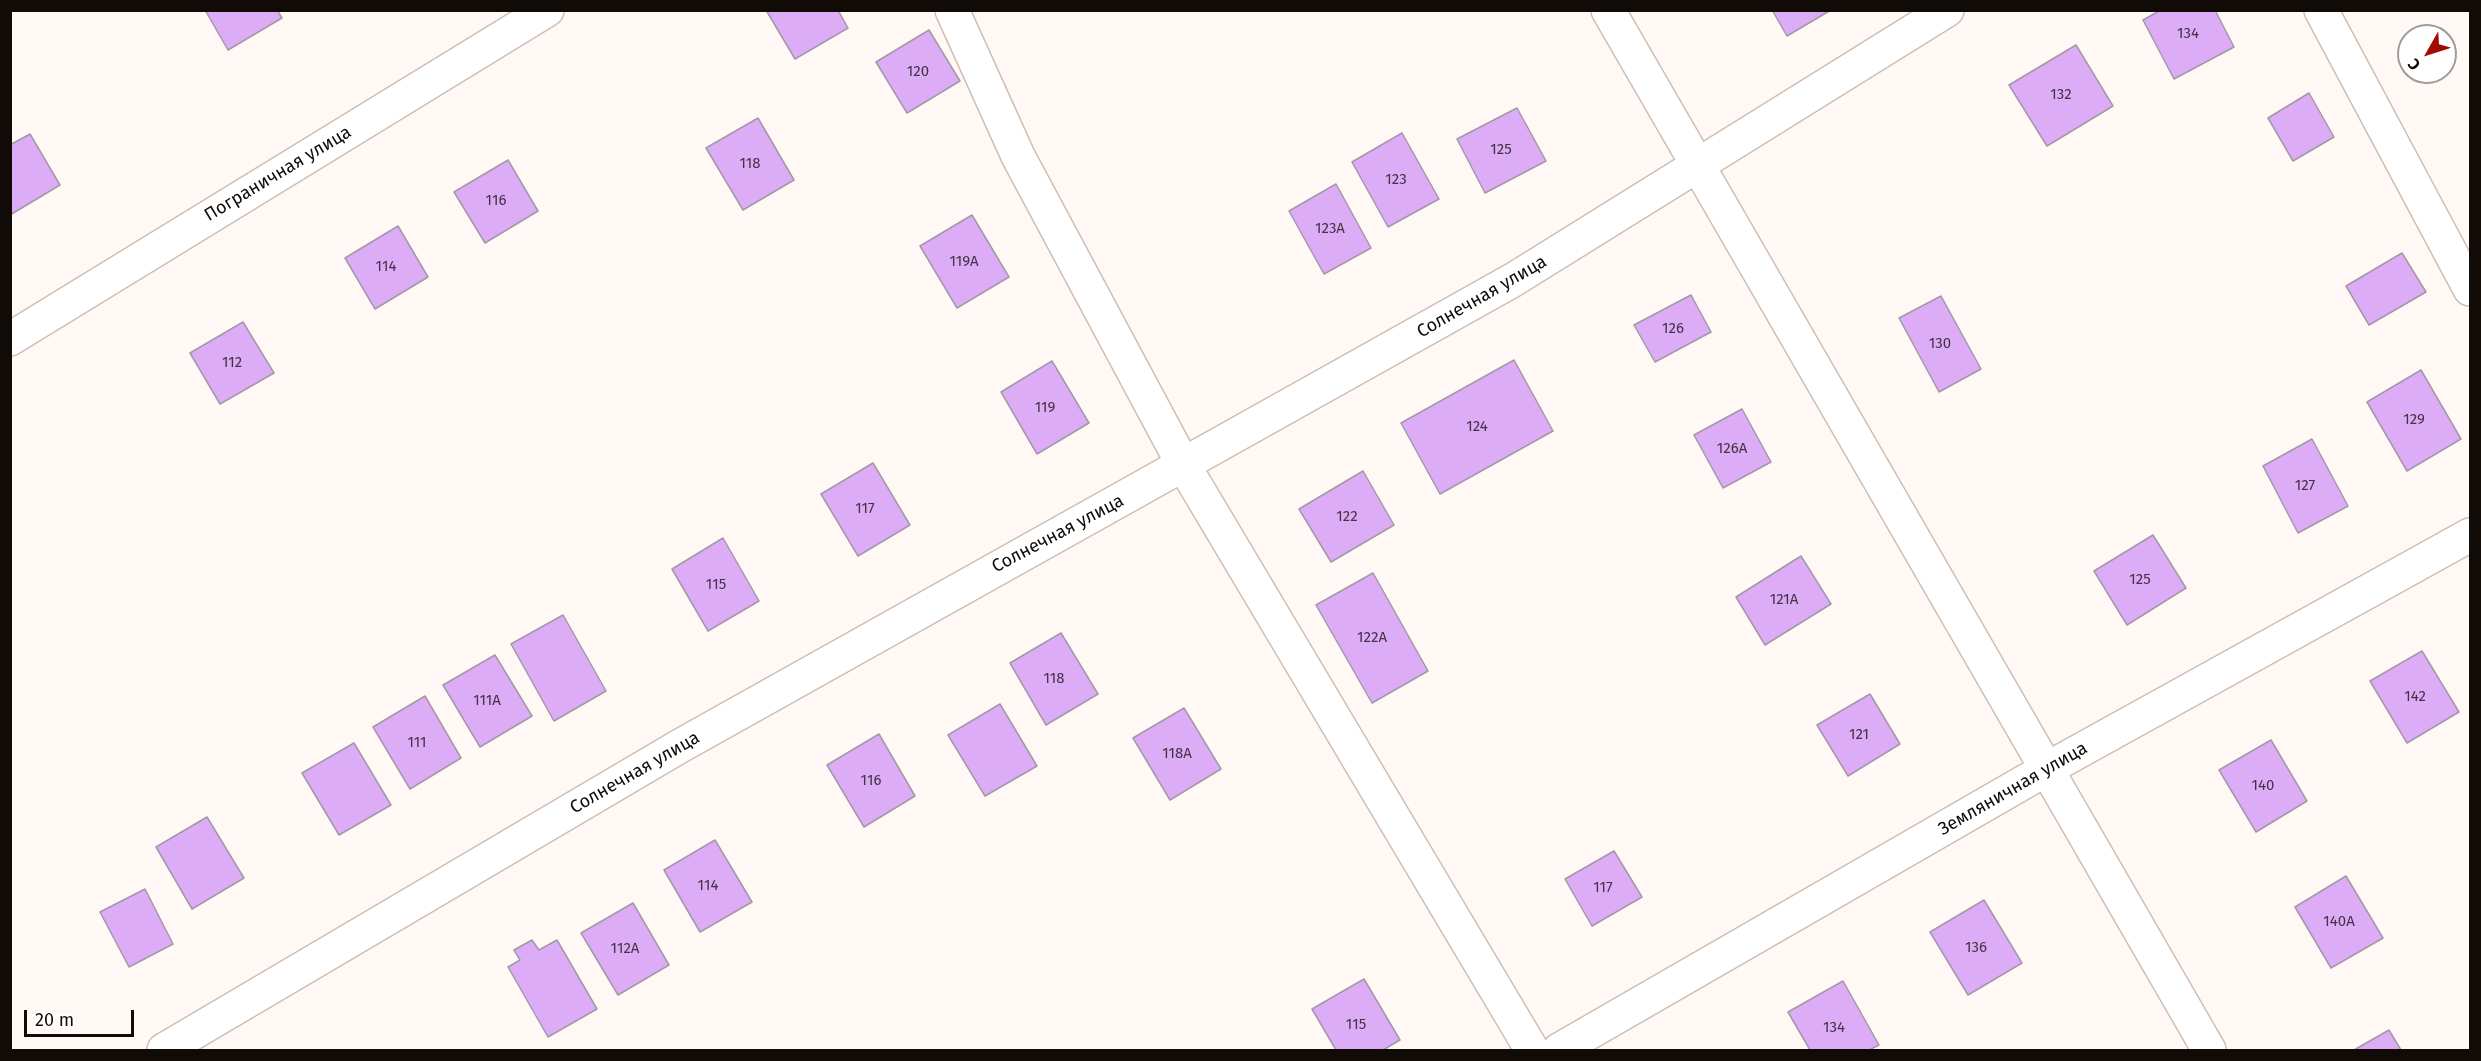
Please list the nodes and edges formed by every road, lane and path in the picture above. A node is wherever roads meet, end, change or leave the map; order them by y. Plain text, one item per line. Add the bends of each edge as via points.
1 (547, 10) edge
2 (952, 10) edge
3 (1608, 10) edge
4 (1947, 10) edge
5 (2321, 10) edge
6 (1698, 167) junction
7 (2470, 289) edge
8 (10, 339) edge
9 (1185, 466) junction
10 (2470, 535) edge
11 (2045, 770) junction
12 (164, 1050) edge
13 (1532, 1050) edge
14 (1560, 1050) edge
15 (2209, 1050) edge

1 - 8 street, Пограничная улица
2 - 9 street via 1018,156
3 - 6 street
4 - 6 street, Солнечная улица
5 - 7 street
6 - 9 street, Солнечная улица via 1513,280
6 - 11 street
9 - 12 street, Солнечная улица via 680,746
9 - 13 street
10 - 11 street, Земляничная улица
11 - 14 street, Земляничная улица
11 - 15 street

